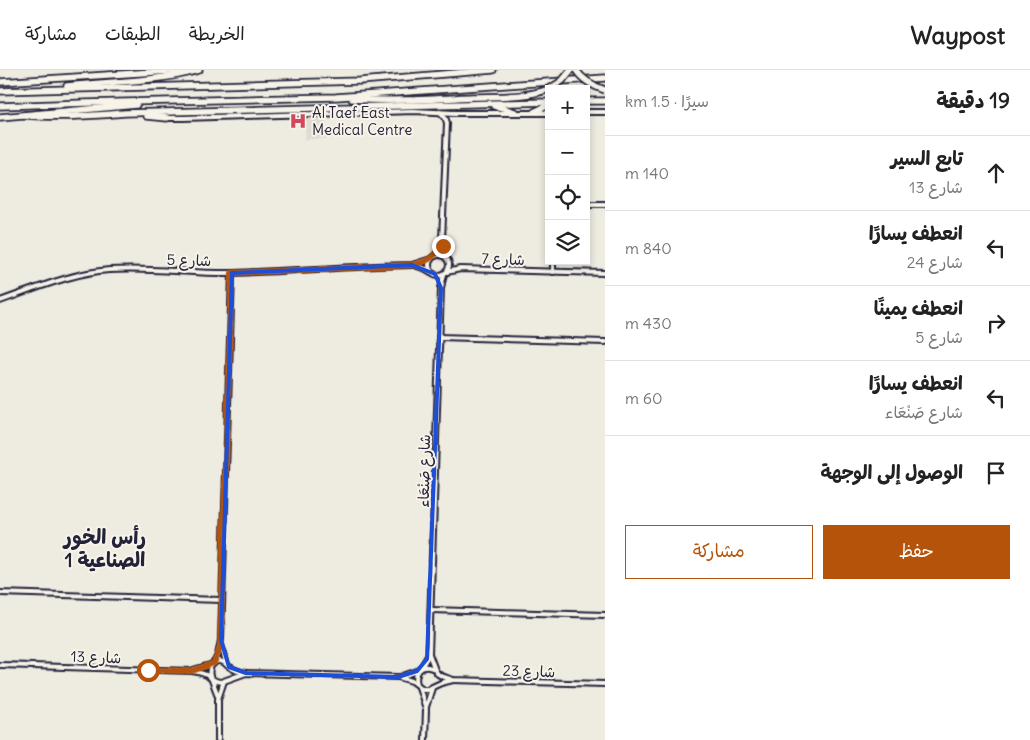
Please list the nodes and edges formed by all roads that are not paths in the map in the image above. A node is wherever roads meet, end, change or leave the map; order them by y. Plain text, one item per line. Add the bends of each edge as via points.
1 (185, 70) edge
2 (199, 70) edge
3 (493, 70) edge
4 (571, 70) edge
5 (576, 70) edge
6 (605, 78) edge
7 (0, 82) edge
8 (556, 85) edge
9 (28, 90) junction
10 (545, 90) edge
11 (605, 90) edge
12 (0, 91) edge
13 (336, 97) junction
14 (161, 101) junction
15 (590, 101) edge
16 (605, 101) edge
17 (545, 104) edge
18 (436, 105) junction
19 (0, 106) edge
20 (545, 106) edge
21 (440, 112) junction
22 (516, 112) junction
23 (534, 112) junction
24 (545, 112) edge
25 (590, 112) edge
26 (605, 112) edge
27 (455, 113) junction
28 (109, 114) junction
29 (24, 115) junction
30 (0, 116) edge
31 (167, 118) joint
32 (447, 123) junction
33 (590, 204) edge
34 (605, 204) edge
35 (442, 240) junction
36 (432, 258) junction
37 (447, 260) junction
38 (412, 265) junction
39 (553, 265) edge
40 (460, 269) junction
41 (553, 272) junction
42 (232, 273) junction
43 (433, 273) junction
44 (446, 273) junction
45 (605, 273) edge
46 (440, 288) junction
47 (0, 301) edge
48 (439, 337) junction
49 (605, 342) edge
50 (0, 594) edge
51 (221, 600) junction
52 (431, 610) junction
53 (605, 615) edge
54 (221, 640) junction
55 (429, 654) junction
56 (214, 663) junction
57 (0, 666) edge
58 (228, 666) junction
59 (419, 670) junction
60 (192, 671) junction
61 (436, 672) junction
62 (246, 673) junction
63 (398, 677) junction
64 (211, 678) junction
65 (225, 680) junction
66 (453, 680) junction
67 (605, 684) edge
68 (418, 685) junction
69 (434, 687) junction
70 (218, 699) junction
71 (426, 709) junction
72 (218, 740) edge
73 (425, 740) edge

1 - 7 highway
2 - 9 highway
3 - 9 highway via 360,81
4 - 8 highway, bridge
5 - 11 highway, bridge via 586,81
6 - 13 highway
9 - 12 highway
10 - 13 highway via 385,100
13 - 14 highway
14 - 19 highway
14 - 29 highway
15 - 16 highway
17 - 18 highway
18 - 22 highway via 498,107
18 - 28 highway
20 - 23 highway
21 - 27 street
21 - 31 street
21 - 32 street
22 - 23 street
22 - 27 street
23 - 24 street
25 - 26 street
27 - 32 street
28 - 29 highway via 72,117
28 - 31 highway
29 - 30 highway
32 - 35 street
33 - 34 street
35 - 36 street
35 - 37 street
36 - 37 street via 440,255
36 - 38 street, شارع 5
36 - 43 street via 429,266
37 - 40 street, شارع 7
37 - 44 street via 449,267
38 - 42 street, شارع 5
38 - 43 street, شارع 5
39 - 41 street
40 - 41 street, شارع 7
40 - 44 street, شارع 7
41 - 45 street, شارع 7
42 - 47 street, شارع 5 via 108,270 61,280
42 - 51 street
43 - 44 street
43 - 46 street, شارع صَنْعَاء
44 - 46 street, شارع صَنْعَاء
46 - 48 street, شارع صَنْعَاء
48 - 49 street
48 - 52 street, شارع صَنْعَاء
50 - 51 street
51 - 54 street
52 - 53 street
52 - 55 street, شارع صَنْعَاء
54 - 56 street
54 - 58 street
55 - 59 street, شارع صَنْعَاء
55 - 61 street, شارع صَنْعَاء
56 - 58 street
56 - 60 street, شارع 13
56 - 64 street via 209,670
57 - 60 street, شارع 13
58 - 62 street
58 - 65 street via 230,674
59 - 61 street via 428,667
59 - 63 street
59 - 68 street via 415,678
60 - 64 street, شارع 13
61 - 66 street, شارع 23
61 - 69 street via 438,680
62 - 63 street
62 - 65 street
63 - 68 street
64 - 65 street via 218,682
64 - 70 street
65 - 70 street
66 - 67 street, شارع 23
66 - 69 street, شارع 23
68 - 69 street via 428,690
68 - 71 street
69 - 71 street
70 - 72 street
71 - 73 street

